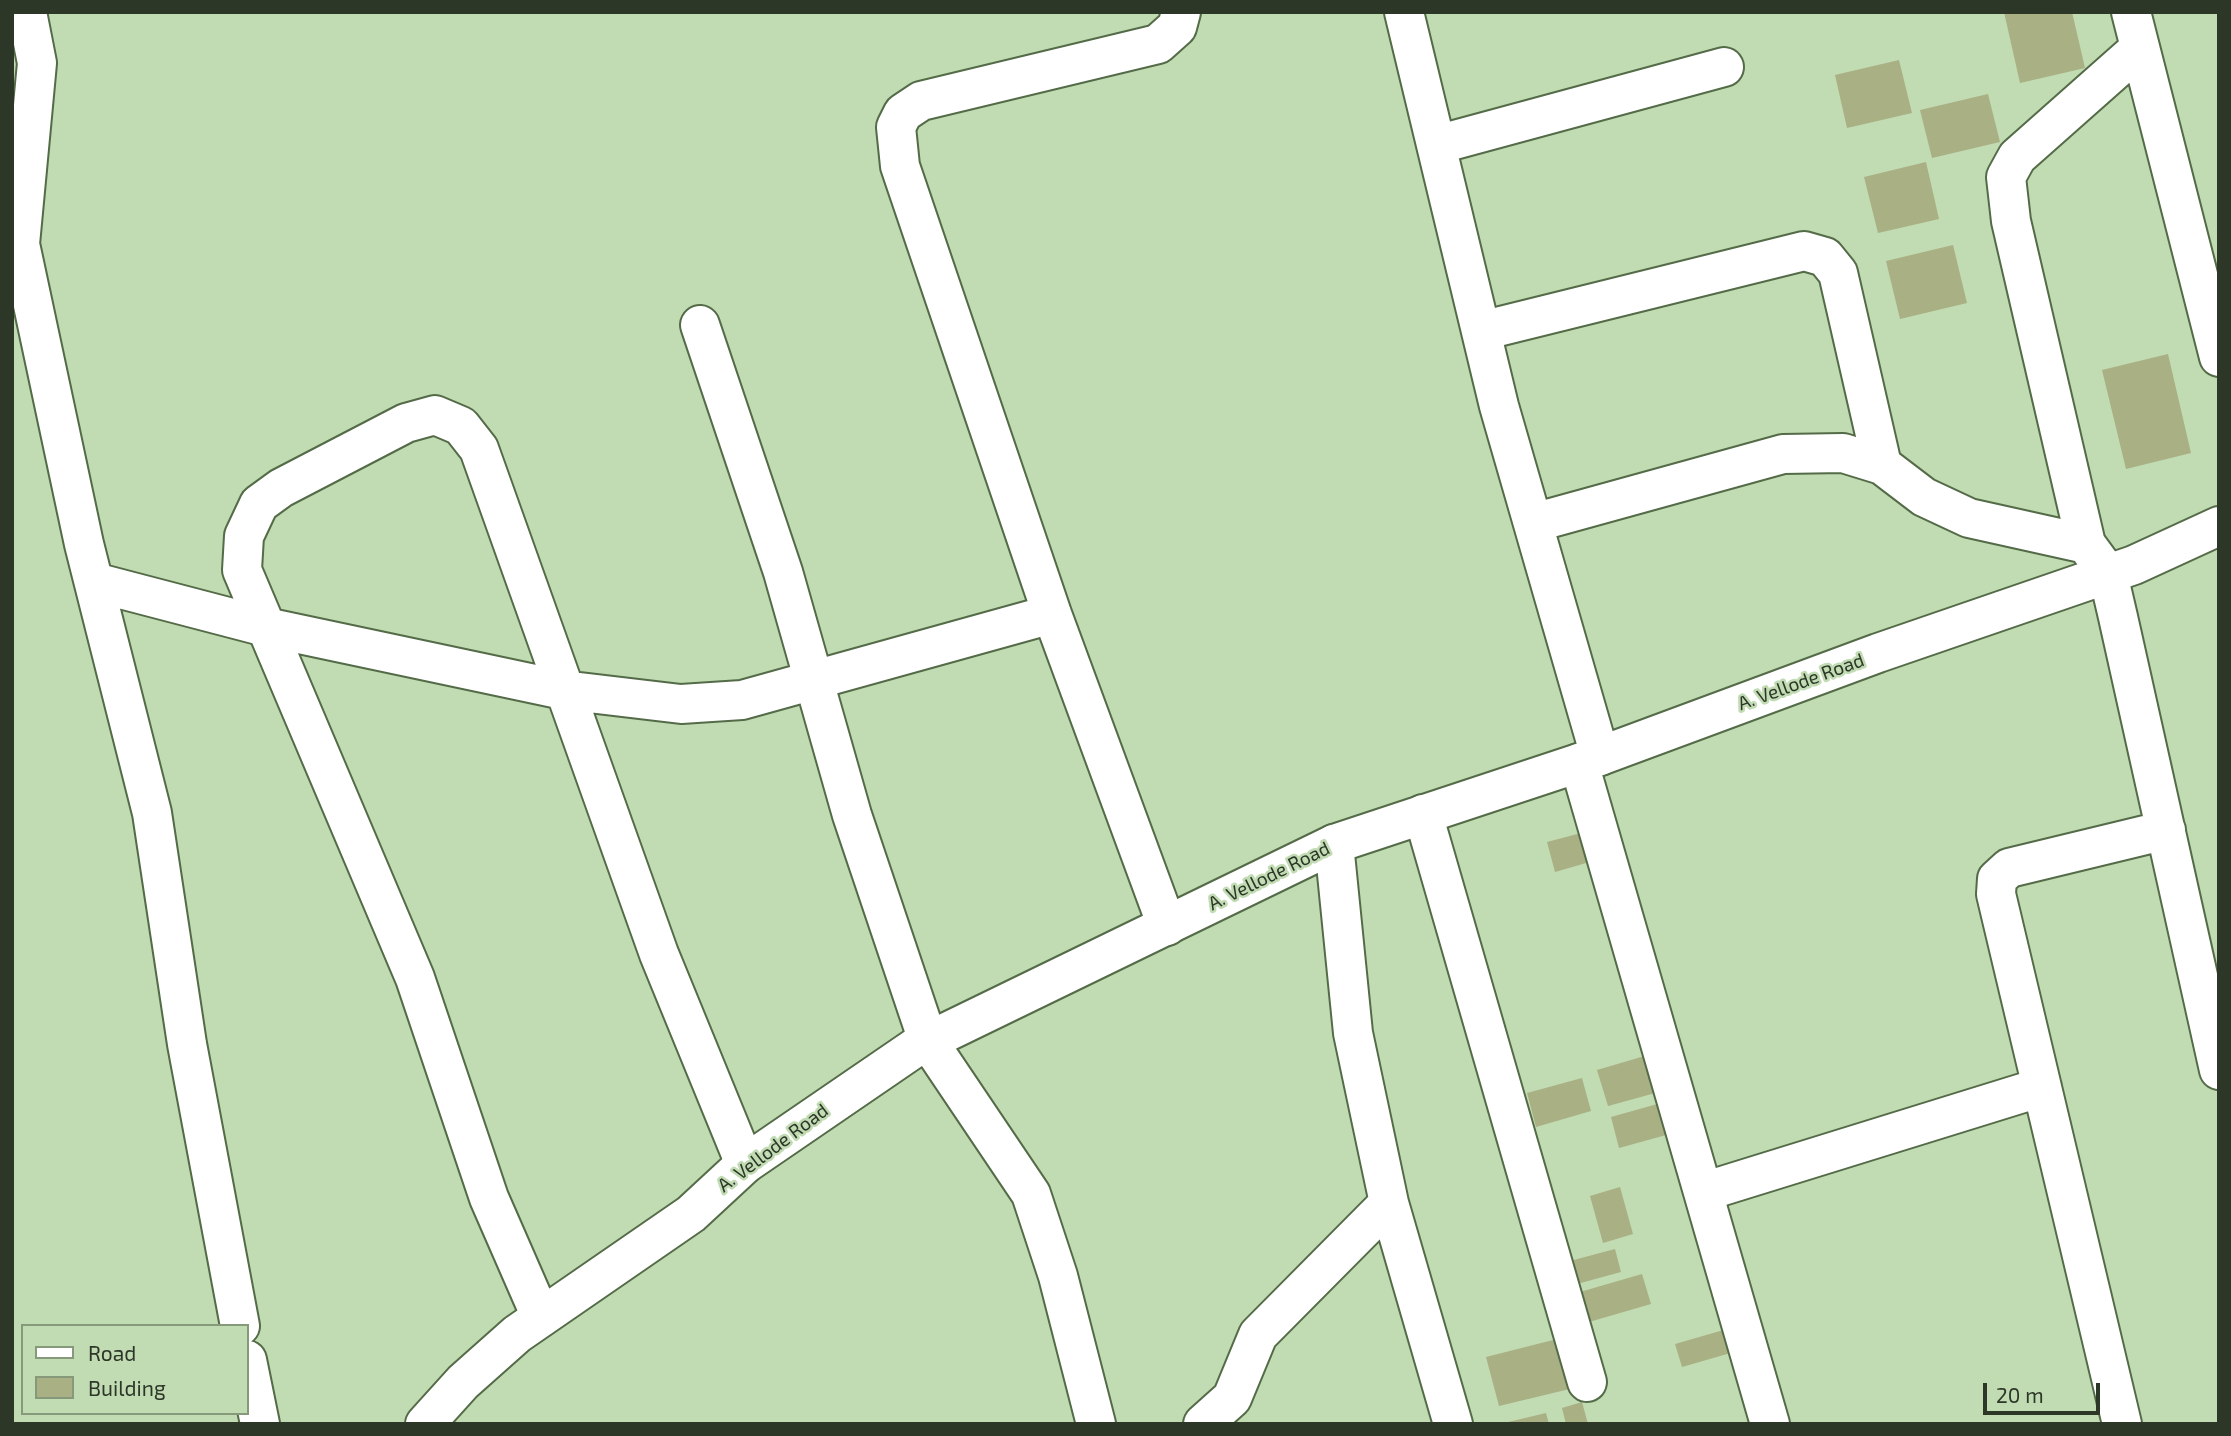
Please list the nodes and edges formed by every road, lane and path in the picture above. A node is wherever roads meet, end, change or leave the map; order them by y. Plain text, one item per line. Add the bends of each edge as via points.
1 (27, 12) edge
2 (1181, 12) edge
3 (1404, 12) edge
4 (2136, 30) edge
5 (1724, 67) dead end
6 (1436, 145) junction
7 (700, 325) dead end
8 (1480, 331) junction
9 (2219, 357) edge
10 (1882, 465) junction
11 (1533, 523) junction
12 (2219, 526) edge
13 (2097, 559) junction
14 (94, 582) junction
15 (1052, 614) junction
16 (267, 627) junction
17 (813, 679) junction
18 (563, 690) junction
19 (1589, 759) junction
20 (1423, 814) junction
21 (2166, 830) junction
22 (1334, 844) junction
23 (1167, 926) junction
24 (928, 1041) junction
25 (2219, 1070) edge
26 (2042, 1087) junction
27 (745, 1164) junction
28 (1703, 1192) junction
29 (1389, 1203) junction
30 (541, 1317) junction
31 (240, 1324) edge
32 (248, 1365) edge
33 (1587, 1382) dead end
34 (1235, 1411) edge
35 (260, 1424) edge
36 (425, 1424) edge
37 (1096, 1424) edge
38 (1203, 1424) edge
39 (1452, 1424) edge
40 (1770, 1424) edge
41 (2122, 1424) edge

1 - 14 street via 37,63 20,244
2 - 15 street via 1177,27 1158,44 921,101 903,113 896,127 900,166
3 - 6 street
4 - 9 street
4 - 13 street via 2017,157 2006,177 2011,221
5 - 6 street
6 - 8 street
7 - 17 street via 783,572
8 - 10 street via 1804,250 1825,257 1838,273
8 - 11 street
10 - 11 street via 1843,453 1783,454
10 - 13 street via 1924,497 1969,518
11 - 19 street
12 - 13 street, A. Vellode Road
13 - 19 street, A. Vellode Road via 1878,653
13 - 21 street
14 - 16 street
14 - 31 street via 152,813 187,1044
15 - 17 street
15 - 23 street
16 - 18 street
16 - 18 street via 242,570 244,536 259,504 405,423 435,415 461,426 479,449
16 - 30 street via 415,978 489,1198
17 - 18 street via 742,700 681,704
17 - 24 street via 852,815
18 - 27 street via 659,954
19 - 20 street, A. Vellode Road
19 - 28 street
20 - 22 street, A. Vellode Road
20 - 33 street
21 - 25 street
21 - 26 street via 2009,868 1997,880 1996,894
22 - 23 street, A. Vellode Road
22 - 29 street via 1353,1033
23 - 24 street, A. Vellode Road
24 - 27 street, A. Vellode Road
24 - 37 street via 1031,1194 1058,1276
26 - 28 street
26 - 41 street
27 - 30 street, A. Vellode Road via 691,1214
28 - 40 street
29 - 34 street via 1258,1335
29 - 39 street
30 - 36 street, A. Vellode Road via 463,1382
32 - 35 street
34 - 38 street

